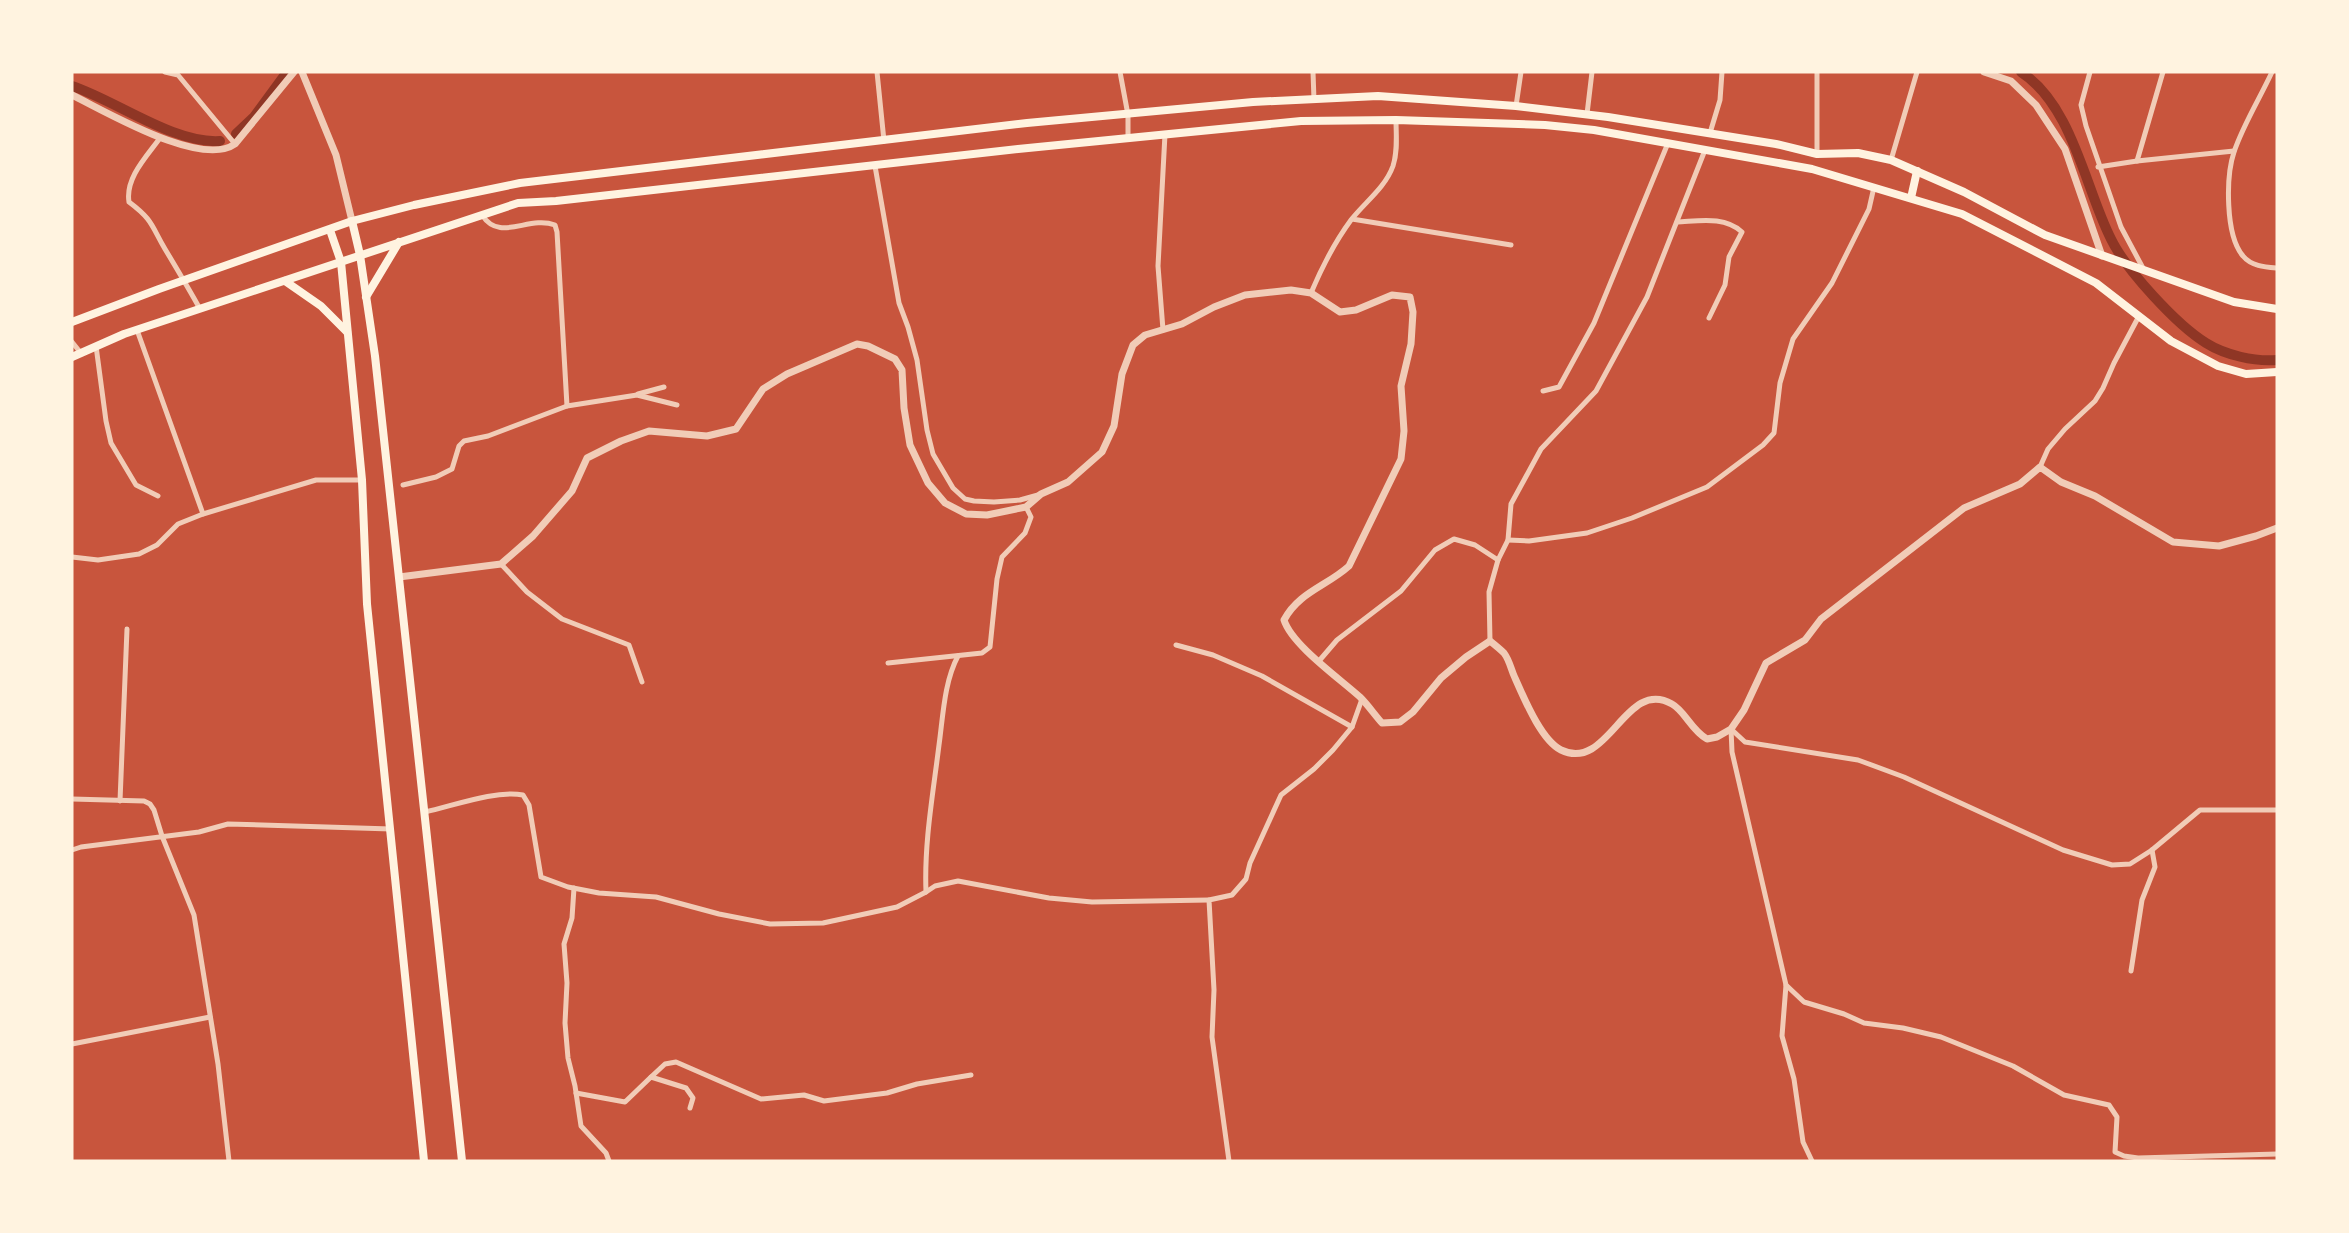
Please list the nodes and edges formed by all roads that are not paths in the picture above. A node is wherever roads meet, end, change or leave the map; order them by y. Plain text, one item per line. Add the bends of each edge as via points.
1 (165, 72) edge
2 (294, 72) edge
3 (302, 72) edge
4 (877, 72) edge
5 (1120, 72) edge
6 (1313, 72) edge
7 (1521, 72) edge
8 (1592, 72) edge
9 (1722, 72) edge
10 (1817, 72) edge
11 (1917, 72) edge
12 (1984, 72) edge
13 (2090, 72) edge
14 (2163, 72) edge
15 (2272, 72) edge
16 (72, 95) edge
17 (1314, 100) junction
18 (1516, 106) junction
19 (1587, 114) junction
20 (1128, 115) junction
21 (1396, 120) junction
22 (1710, 133) junction
23 (1165, 134) junction
24 (160, 138) junction
25 (1128, 138) junction
26 (884, 141) junction
27 (1668, 143) junction
28 (235, 144) junction
29 (1705, 150) junction
30 (2234, 151) junction
31 (1817, 154) junction
32 (1891, 160) junction
33 (2137, 161) junction
34 (875, 166) junction
35 (2098, 167) junction
36 (1917, 171) junction
37 (1874, 187) junction
38 (1911, 198) junction
39 (482, 215) junction
40 (1352, 219) junction
41 (352, 221) junction
42 (1677, 222) junction
43 (330, 230) junction
44 (399, 242) junction
45 (1511, 244) dead end
46 (360, 255) junction
47 (2102, 256) junction
48 (341, 262) junction
49 (2277, 268) edge
50 (2143, 271) junction
51 (185, 281) junction
52 (285, 281) junction
53 (1311, 293) junction
54 (366, 297) junction
55 (200, 309) junction
56 (2277, 309) edge
57 (2139, 316) junction
58 (1709, 318) dead end
59 (72, 322) edge
60 (136, 330) junction
61 (1163, 330) junction
62 (347, 332) junction
63 (72, 342) edge
64 (96, 345) junction
65 (80, 352) junction
66 (72, 357) edge
67 (2277, 372) edge
68 (664, 387) dead end
69 (1543, 391) dead end
70 (637, 395) junction
71 (677, 405) dead end
72 (567, 406) junction
73 (2040, 467) junction
74 (362, 480) junction
75 (403, 485) dead end
76 (1041, 494) junction
77 (158, 496) dead end
78 (1026, 507) junction
79 (203, 514) junction
80 (2277, 528) edge
81 (1508, 540) junction
82 (72, 557) edge
83 (1498, 560) junction
84 (501, 564) junction
85 (399, 577) junction
86 (127, 629) dead end
87 (1490, 641) junction
88 (1176, 645) dead end
89 (958, 656) junction
90 (1319, 661) junction
91 (888, 663) dead end
92 (642, 682) dead end
93 (1362, 699) junction
94 (1352, 727) junction
95 (1731, 729) junction
96 (72, 800) edge
97 (120, 801) junction
98 (2277, 810) edge
99 (425, 812) junction
100 (391, 829) junction
101 (162, 836) junction
102 (72, 850) edge
103 (2152, 850) junction
104 (574, 888) junction
105 (926, 892) junction
106 (1209, 900) junction
107 (2131, 971) dead end
108 (1786, 984) junction
109 (210, 1017) junction
110 (72, 1044) edge
111 (971, 1075) dead end
112 (651, 1077) junction
113 (576, 1093) junction
114 (690, 1108) dead end
115 (2115, 1152) junction
116 (2277, 1154) edge
117 (227, 1161) edge
118 (424, 1161) edge
119 (462, 1161) edge
120 (609, 1161) edge
121 (1229, 1161) edge
122 (1812, 1161) edge
123 (2120, 1161) edge

1 - 28 street via 178,75
2 - 28 street
3 - 41 street via 336,155
4 - 26 street
5 - 20 street
6 - 17 street
7 - 18 street
8 - 19 street
9 - 22 street via 1720,99
10 - 31 street
11 - 32 street
12 - 47 street via 2011,81 2036,105 2065,149
13 - 35 street via 2081,105
14 - 33 street
15 - 30 street
16 - 24 street
17 - 18 main road via 1378,96
17 - 20 main road
18 - 19 main road
19 - 22 main road
20 - 25 street
20 - 26 main road
21 - 23 main road via 1301,121
21 - 27 main road via 1545,125
21 - 40 street via 1396,154 1389,175
22 - 31 main road
23 - 25 main road
23 - 61 street via 1158,266
24 - 28 street via 198,150 227,150
24 - 51 street via 127,191 129,202 156,228
25 - 34 main road
26 - 41 main road via 520,183
27 - 29 main road
27 - 69 street via 1594,323 1559,387
29 - 37 main road via 1812,169
29 - 42 street
30 - 33 street
30 - 49 street via 2228,198 2232,233 2243,256 2258,266
31 - 32 main road via 1858,153
32 - 36 main road
33 - 35 street
34 - 39 main road via 518,203
34 - 76 street via 899,303 916,360 933,454 958,495 965,499 1005,502
35 - 50 street
36 - 38 main road
36 - 47 main road via 2045,235
37 - 38 main road
37 - 81 street via 1869,209 1832,283 1793,339 1780,383 1774,433 1763,445 1707,487 1632,518 1587,533
38 - 57 main road via 1962,214 2040,254 2096,283
39 - 44 main road
39 - 72 street via 488,225 497,228 535,222 555,225
40 - 45 street
40 - 53 street via 1326,258
41 - 43 main road
41 - 46 main road
42 - 58 street via 1715,220 1742,232 1729,256 1725,285
42 - 81 street via 1647,297 1596,391 1541,449 1511,504
43 - 48 main road
43 - 51 main road
44 - 46 main road
44 - 54 main road
46 - 48 main road
46 - 54 main road
47 - 50 main road
48 - 52 main road
48 - 62 main road
50 - 56 main road via 2234,302
51 - 55 street
51 - 59 main road
52 - 55 main road
52 - 62 main road via 321,306
53 - 61 street via 1291,290 1245,295
53 - 90 street via 1340,312 1356,310 1392,295 1410,297 1413,312 1411,344 1401,386 1401,459 1349,566 1291,606 1284,620 1287,630
54 - 85 main road
55 - 60 main road
57 - 67 main road via 2218,366 2246,374
57 - 73 street via 2099,395 2048,449
60 - 64 main road
60 - 79 street
61 - 76 street via 1145,335 1133,345 1122,374 1114,426 1102,452 1068,482
62 - 74 main road
63 - 65 street
64 - 65 main road
64 - 77 street via 111,443 136,485
65 - 66 main road
68 - 70 street
70 - 71 street
70 - 72 street
72 - 75 street via 464,441 452,469
73 - 80 street via 2173,542 2219,546
73 - 95 street via 2020,484 1964,508 1821,619 1805,640 1766,663
74 - 79 street via 316,480
74 - 100 main road via 367,604
76 - 78 street
78 - 84 street via 987,515 966,514 945,503 928,483 910,445 902,370 896,359 857,344 763,389 736,429 707,436 649,431 587,458 572,491 533,536
78 - 89 street via 1031,517 1025,533 1002,557 990,647 982,653
79 - 82 street via 178,524 157,544 139,554 98,560
81 - 83 street
83 - 87 street via 1489,592
83 - 90 street via 1475,545 1455,539 1435,550 1401,591 1337,640
84 - 85 street
84 - 92 street via 527,592 562,619 629,645
85 - 99 main road
86 - 97 street
87 - 93 street via 1441,678 1400,722 1382,723
87 - 95 street via 1510,663 1534,719 1561,750 1582,754 1598,747 1622,717 1641,704 1658,699 1673,704 1707,739
88 - 94 street via 1213,655 1262,676
89 - 91 street
89 - 105 street via 951,668 941,732 927,846
90 - 93 street
93 - 94 street
94 - 106 street via 1314,769 1281,795 1246,879 1232,895
95 - 103 street via 1745,742 1858,760 2063,850 2112,865 2130,864
95 - 108 street via 1743,804
96 - 97 street
97 - 101 street via 150,804
98 - 103 street via 2200,810
99 - 104 street via 488,798 523,795 529,805 541,877
99 - 119 main road
100 - 101 street via 228,824
100 - 118 main road
101 - 102 street
101 - 109 street via 195,915
103 - 107 street via 2155,867 2142,900
104 - 105 street via 656,897 770,924 824,923 897,907
104 - 113 street via 572,918 564,944 565,1023
105 - 106 street via 958,881 1092,902
106 - 121 street via 1214,990 1212,1037
108 - 115 street via 1804,1002 1864,1023 1941,1037 2013,1066 2064,1095 2109,1105 2117,1117
108 - 122 street via 1782,1036 1794,1079 1803,1142
109 - 110 street
109 - 117 street
111 - 112 street via 824,1101 804,1095 761,1099 676,1062 665,1064
112 - 113 street via 625,1101
112 - 114 street via 686,1088 693,1098
113 - 120 street via 580,1126
115 - 116 street via 2138,1158
115 - 123 street

